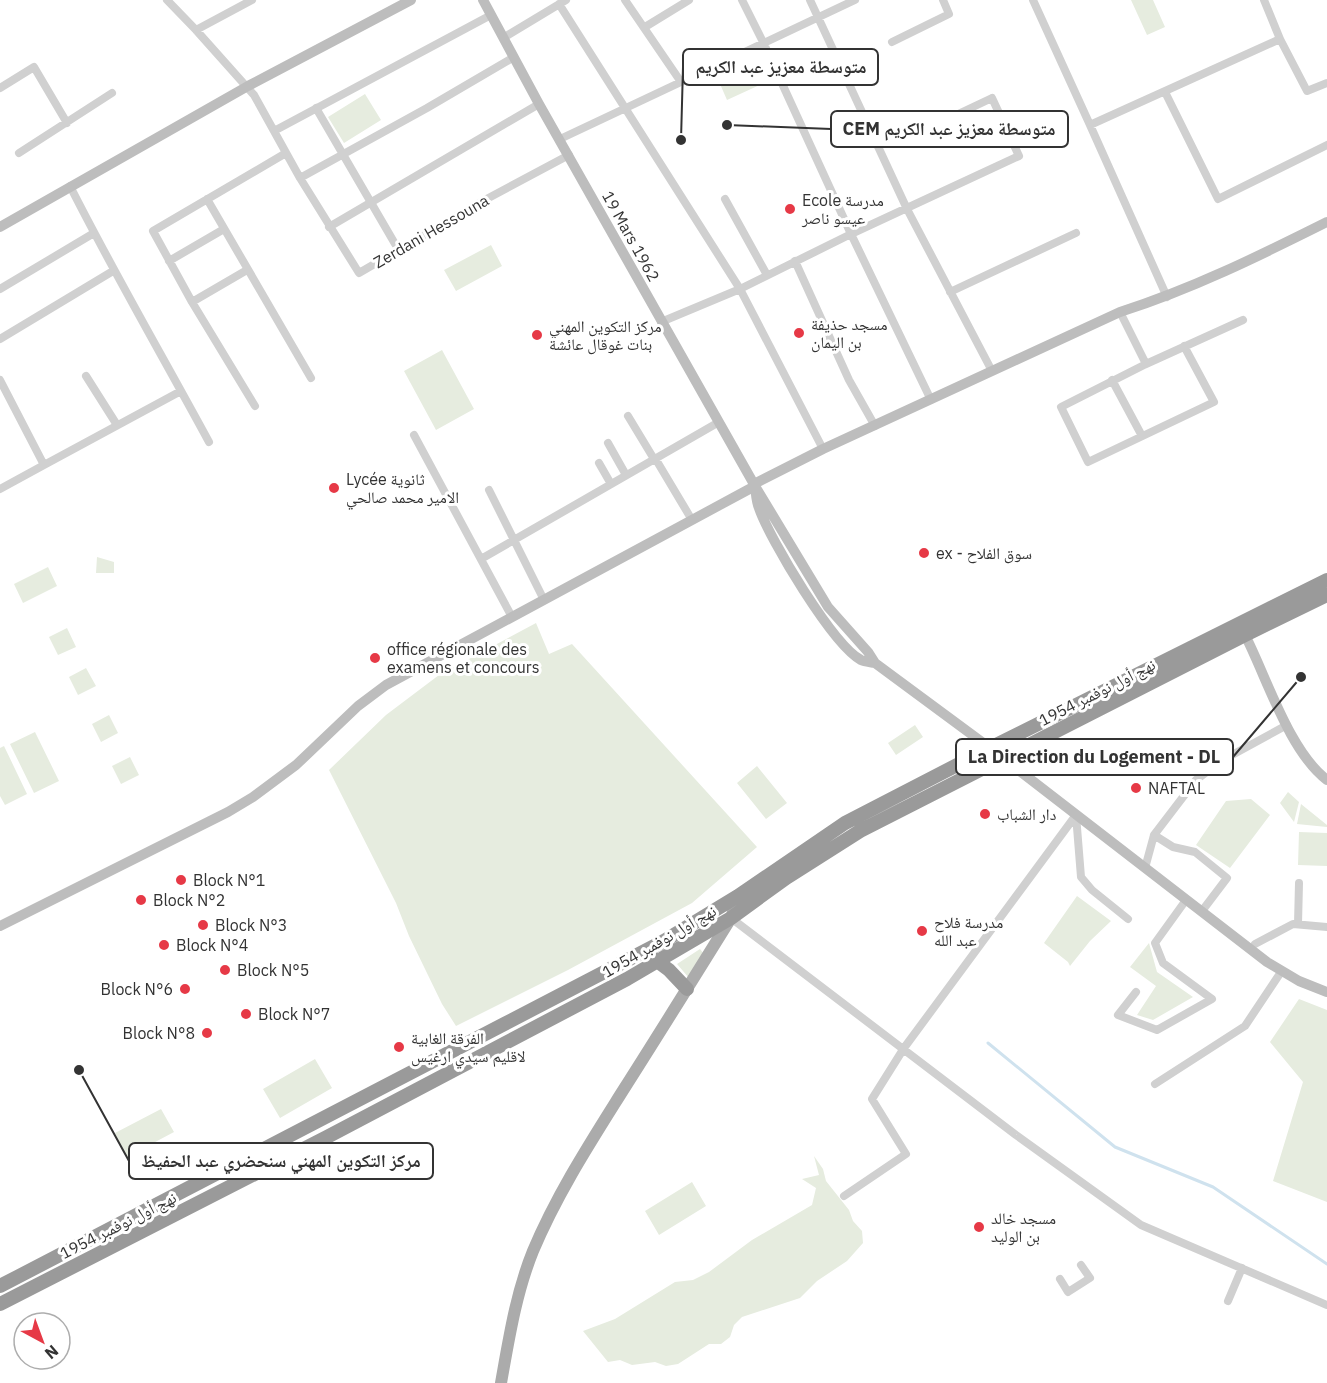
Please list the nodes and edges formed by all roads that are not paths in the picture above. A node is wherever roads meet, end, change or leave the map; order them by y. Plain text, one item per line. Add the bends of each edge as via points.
1 (166, 0) edge
2 (252, 0) edge
3 (411, 0) edge
4 (483, 0) edge
5 (625, 0) edge
6 (689, 0) edge
7 (742, 0) edge
8 (810, 0) edge
9 (855, 0) edge
10 (943, 0) edge
11 (1033, 0) edge
12 (1263, 0) edge
13 (562, 2) edge
14 (491, 15) junction
15 (817, 17) junction
16 (645, 27) junction
17 (196, 30) junction
18 (503, 38) junction
19 (1280, 39) junction
20 (763, 42) junction
21 (892, 42) dead end
22 (514, 57) junction
23 (681, 82) junction
24 (1327, 82) edge
25 (248, 86) junction
26 (0, 88) edge
27 (112, 93) dead end
28 (1165, 93) junction
29 (539, 104) junction
30 (316, 108) junction
31 (625, 109) junction
32 (67, 123) junction
33 (938, 124) dead end
34 (1090, 125) junction
35 (274, 131) junction
36 (560, 139) junction
37 (1327, 145) edge
38 (19, 153) dead end
39 (286, 153) junction
40 (344, 154) junction
41 (569, 155) junction
42 (300, 178) junction
43 (70, 186) junction
44 (207, 199) junction
45 (725, 199) dead end
46 (372, 202) junction
47 (907, 209) junction
48 (1327, 222) edge
49 (0, 227) edge
50 (329, 227) junction
51 (224, 229) junction
52 (94, 233) junction
53 (1076, 233) dead end
54 (851, 234) junction
55 (398, 249) junction
56 (169, 261) junction
57 (795, 261) junction
58 (247, 270) junction
59 (113, 271) junction
60 (767, 275) junction
61 (0, 289) edge
62 (740, 289) junction
63 (950, 292) junction
64 (1167, 297) junction
65 (192, 302) junction
66 (1120, 312) junction
67 (1243, 320) dead end
68 (661, 322) junction
69 (0, 339) edge
70 (1184, 346) junction
71 (1146, 364) junction
72 (992, 371) junction
73 (86, 376) dead end
74 (311, 378) dead end
75 (0, 380) edge
76 (1112, 380) junction
77 (181, 391) junction
78 (931, 400) junction
79 (255, 406) dead end
80 (628, 417) dead end
81 (719, 422) junction
82 (117, 425) junction
83 (875, 426) junction
84 (414, 435) dead end
85 (1142, 436) junction
86 (209, 442) dead end
87 (608, 443) dead end
88 (823, 449) junction
89 (654, 459) junction
90 (599, 463) dead end
91 (44, 465) junction
92 (626, 475) junction
93 (611, 484) junction
94 (754, 485) junction
95 (0, 489) edge
96 (489, 490) dead end
97 (692, 520) junction
98 (514, 540) junction
99 (481, 559) junction
100 (1327, 580) edge
101 (1327, 595) edge
102 (544, 600) junction
103 (512, 617) junction
104 (1245, 635) junction
105 (1151, 675) junction
106 (1061, 713) junction
107 (1068, 725) junction
108 (1287, 725) junction
109 (990, 748) junction
110 (1003, 758) junction
111 (1327, 780) edge
112 (1076, 815) junction
113 (1154, 835) junction
114 (1145, 868) junction
115 (1299, 883) dead end
116 (738, 896) junction
117 (1186, 900) junction
118 (1202, 911) junction
119 (731, 918) junction
120 (1128, 919) dead end
121 (1298, 924) junction
122 (0, 926) edge
123 (1327, 927) edge
124 (1255, 944) dead end
125 (640, 953) junction
126 (658, 961) junction
127 (640, 972) junction
128 (1281, 972) junction
129 (682, 985) junction
130 (1136, 992) dead end
131 (1327, 993) edge
132 (904, 1048) junction
133 (1155, 1084) dead end
134 (844, 1196) dead end
135 (1081, 1265) dead end
136 (1242, 1268) junction
137 (1060, 1279) dead end
138 (0, 1286) edge
139 (1228, 1301) dead end
140 (0, 1304) edge
141 (1327, 1305) edge
142 (501, 1383) edge

1 - 17 street, Zerdani Hessouna
2 - 17 street
3 - 25 street
4 - 14 street, 19 Mars 1962
5 - 16 street
6 - 16 street
7 - 20 street
8 - 15 street
9 - 15 street
10 - 21 street via 950,14
11 - 34 street
12 - 19 street
13 - 18 street
13 - 31 street
14 - 18 street, 19 Mars 1962
14 - 30 street
15 - 20 street
15 - 47 street
16 - 23 street
17 - 25 street, Zerdani Hessouna
18 - 22 street, 19 Mars 1962
19 - 24 street via 1307,91
19 - 28 street
20 - 23 street
20 - 54 street
22 - 29 street, 19 Mars 1962
22 - 40 street
23 - 31 street
25 - 35 street, Zerdani Hessouna
25 - 43 street
26 - 32 street via 34,67
27 - 32 street
28 - 34 street
28 - 37 street via 1218,199
29 - 36 street, 19 Mars 1962
29 - 46 street
30 - 35 street
30 - 40 street
31 - 36 street
31 - 62 street
32 - 38 street
33 - 47 street via 992,98 1019,156
34 - 64 street
35 - 39 street, Zerdani Hessouna
36 - 41 street, 19 Mars 1962
39 - 42 street, Zerdani Hessouna
39 - 44 street
40 - 42 street
40 - 46 street
41 - 55 street, Zerdani Hessouna
41 - 68 street, 19 Mars 1962
42 - 50 street, Zerdani Hessouna
43 - 49 street
43 - 52 street
44 - 51 street
44 - 56 street via 153,231
45 - 60 street
46 - 50 street
46 - 55 street
47 - 54 street
47 - 63 street
48 - 64 street
50 - 55 street, Zerdani Hessouna via 359,273
51 - 56 street
51 - 58 street
52 - 59 street
52 - 61 street
53 - 63 street
54 - 57 street
54 - 78 street
56 - 65 street
57 - 60 street
57 - 83 street via 849,380
58 - 65 street
58 - 74 street
59 - 69 street
59 - 77 street
60 - 62 street
62 - 68 street
62 - 88 street
63 - 72 street
64 - 66 street
65 - 79 street
66 - 71 street
66 - 72 street
67 - 70 street
68 - 81 street, 19 Mars 1962
70 - 71 street
70 - 85 street via 1214,402
71 - 76 street
72 - 78 street
73 - 82 street
75 - 91 street
76 - 85 street
76 - 85 street via 1061,407 1088,462
77 - 82 street
77 - 86 street
78 - 83 street
80 - 89 street
81 - 89 street
81 - 94 street, 19 Mars 1962
82 - 91 street
83 - 88 street
84 - 99 street
87 - 92 street
88 - 94 street
89 - 92 street
89 - 97 street
90 - 93 street
91 - 95 street
92 - 93 street
93 - 98 street
94 - 97 street
94 - 109 street, 19 Mars 1962 via 828,607 875,663
96 - 98 street
97 - 102 street
98 - 99 street
98 - 102 street
99 - 103 street
100 - 105 highway, نهج أول نوفمبر 1954
101 - 104 highway, نهج أول نوفمبر 1954
102 - 103 street
103 - 122 street via 376,692 296,765 254,797
104 - 105 highway, نهج أول نوفمبر 1954
104 - 108 street
105 - 106 highway, نهج أول نوفمبر 1954
105 - 107 highway, نهج أول نوفمبر 1954
106 - 107 highway
106 - 109 highway, نهج أول نوفمبر 1954
107 - 110 highway, نهج أول نوفمبر 1954
108 - 111 street via 1299,750
108 - 113 street via 1206,771
109 - 110 street, 19 Mars 1962
109 - 116 highway, نهج أول نوفمبر 1954 via 845,824
110 - 112 street, 19 Mars 1962
110 - 119 highway, نهج أول نوفمبر 1954 via 860,831
112 - 114 street, 19 Mars 1962
112 - 120 street via 1081,877
112 - 132 street
113 - 114 street
113 - 118 street via 1173,847 1195,852 1227,878
114 - 117 street, 19 Mars 1962
115 - 121 street
116 - 119 main road
116 - 125 highway, نهج أول نوفمبر 1954
117 - 118 street, 19 Mars 1962
117 - 130 street via 1155,943 1163,963 1212,999 1157,1030 1119,1015
118 - 128 street, 19 Mars 1962
119 - 126 highway, نهج أول نوفمبر 1954
119 - 129 main road
119 - 132 street
121 - 123 street
121 - 124 street
125 - 126 highway
125 - 138 highway, نهج أول نوفمبر 1954
126 - 127 highway, نهج أول نوفمبر 1954
126 - 129 highway
127 - 129 highway via 660,974
127 - 140 highway, نهج أول نوفمبر 1954
128 - 131 street, 19 Mars 1962
128 - 133 street via 1245,1026
129 - 142 main road via 548,1219 523,1281
132 - 134 street via 872,1099 906,1154
132 - 136 street via 1141,1225
135 - 137 street via 1090,1278 1068,1292
136 - 139 street
136 - 141 street

